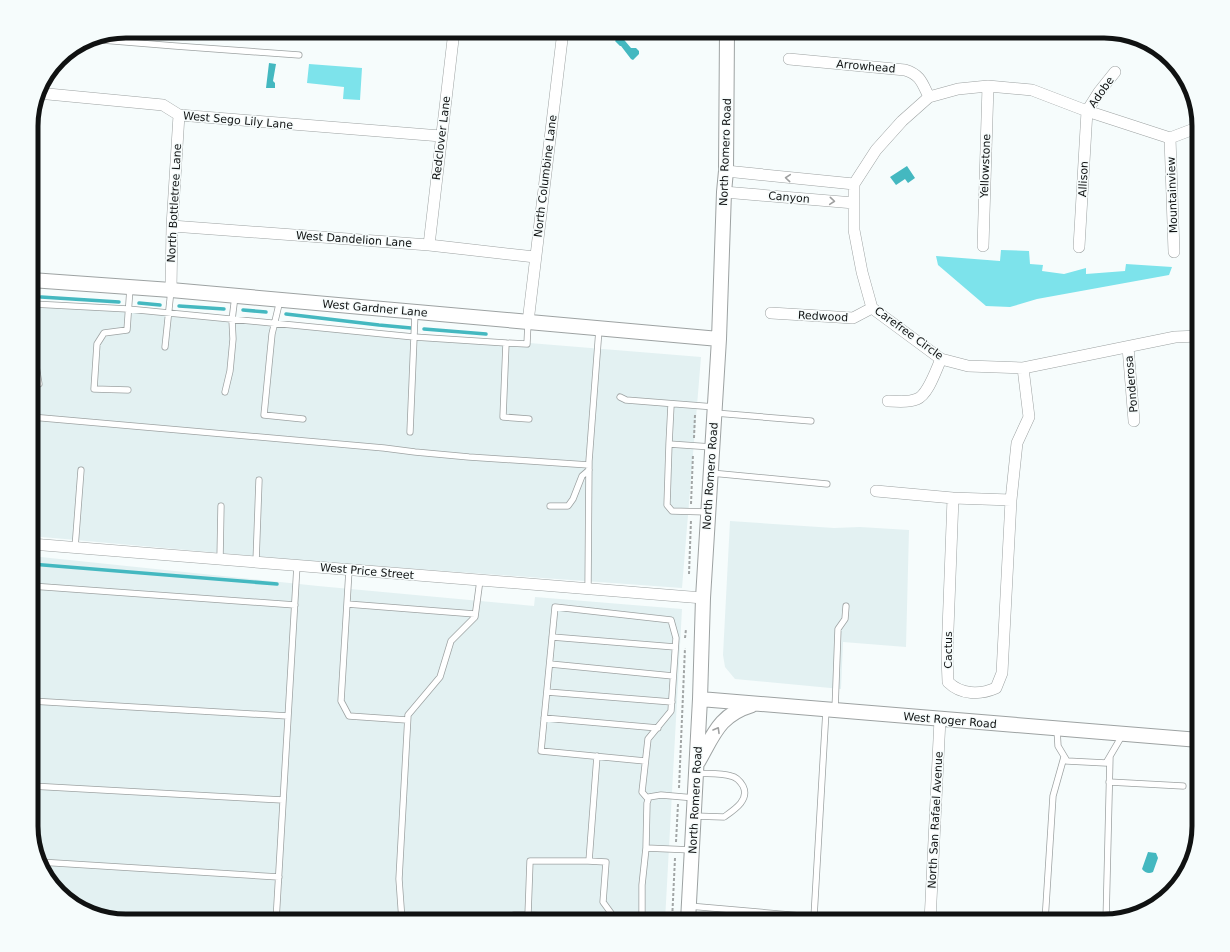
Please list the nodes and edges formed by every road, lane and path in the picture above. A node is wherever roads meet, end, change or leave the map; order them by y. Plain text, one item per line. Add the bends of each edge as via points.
1 (453, 38) edge
2 (562, 38) edge
3 (727, 38) edge
4 (107, 40) edge
5 (298, 55) dead end
6 (789, 59) dead end
7 (1115, 72) dead end
8 (988, 86) junction
9 (45, 93) edge
10 (929, 97) junction
11 (1087, 111) junction
12 (179, 115) junction
13 (1192, 130) edge
14 (441, 136) junction
15 (1170, 138) junction
16 (726, 172) junction
17 (854, 184) junction
18 (724, 192) junction
19 (854, 203) junction
20 (172, 226) junction
21 (429, 245) junction
22 (983, 246) dead end
23 (1079, 247) dead end
24 (1174, 252) dead end
25 (535, 257) junction
26 (38, 280) edge
27 (130, 287) junction
28 (171, 290) junction
29 (235, 296) junction
30 (280, 300) junction
31 (38, 304) edge
32 (872, 308) junction
33 (128, 309) junction
34 (415, 312) junction
35 (771, 313) dead end
36 (168, 314) junction
37 (232, 320) junction
38 (528, 322) junction
39 (273, 324) junction
40 (599, 328) junction
41 (1192, 336) edge
42 (414, 337) junction
43 (719, 339) junction
44 (506, 343) junction
45 (165, 347) dead end
46 (1128, 347) junction
47 (942, 359) junction
48 (1023, 368) junction
49 (38, 378) edge
50 (39, 384) dead end
51 (128, 390) dead end
52 (225, 392) dead end
53 (620, 396) dead end
54 (888, 401) dead end
55 (671, 404) junction
56 (714, 410) junction
57 (695, 415) dead end
58 (38, 418) edge
59 (303, 419) dead end
60 (530, 419) dead end
61 (811, 421) dead end
62 (1134, 421) dead end
63 (410, 432) dead end
64 (669, 444) junction
65 (693, 446) junction
66 (712, 448) junction
67 (589, 467) junction
68 (81, 470) dead end
69 (710, 473) junction
70 (260, 480) dead end
71 (826, 484) dead end
72 (876, 491) dead end
73 (953, 498) junction
74 (1011, 500) junction
75 (221, 506) dead end
76 (550, 506) dead end
77 (691, 511) junction
78 (708, 512) junction
79 (38, 545) edge
80 (76, 548) junction
81 (220, 559) junction
82 (256, 562) junction
83 (297, 565) junction
84 (349, 570) junction
85 (689, 574) dead end
86 (480, 580) junction
87 (38, 587) edge
88 (588, 589) junction
89 (703, 598) junction
90 (347, 604) junction
91 (295, 605) junction
92 (846, 606) dead end
93 (475, 614) junction
94 (686, 629) dead end
95 (552, 637) junction
96 (675, 647) junction
97 (550, 664) junction
98 (673, 676) junction
99 (684, 678) dead end
100 (547, 692) junction
101 (700, 699) junction
102 (38, 701) edge
103 (672, 702) junction
104 (757, 704) junction
105 (830, 710) junction
106 (288, 716) junction
107 (544, 718) junction
108 (940, 719) junction
109 (407, 720) junction
110 (658, 728) junction
111 (1057, 728) junction
112 (1123, 734) junction
113 (1192, 739) edge
114 (597, 756) junction
115 (1110, 756) junction
116 (1064, 757) junction
117 (645, 761) junction
118 (697, 768) junction
119 (1109, 782) junction
120 (38, 785) edge
121 (1183, 786) dead end
122 (695, 798) junction
123 (648, 799) junction
124 (283, 800) junction
125 (694, 816) junction
126 (646, 848) junction
127 (692, 850) junction
128 (588, 861) junction
129 (46, 862) edge
130 (278, 877) junction
131 (689, 906) junction
132 (276, 914) edge
133 (402, 914) edge
134 (528, 914) edge
135 (611, 914) edge
136 (642, 914) edge
137 (688, 914) edge
138 (780, 914) edge
139 (814, 914) edge
140 (930, 914) edge
141 (1045, 914) edge
142 (1106, 914) edge

1 - 14 street, Redclover Lane
2 - 25 street, North Columbine Lane
3 - 16 street, North Romero Road
4 - 5 lane
6 - 10 street, Arrowhead via 905,70 915,73 921,79
7 - 11 street, Adobe
8 - 10 street via 958,89
8 - 11 street via 1032,90
8 - 22 street, Yellowstone
9 - 12 street, West Sego Lily Lane via 163,105
10 - 17 street via 902,121 876,150
11 - 15 street
11 - 23 street, Allison
12 - 14 street, West Sego Lily Lane
12 - 20 street, North Bottletree Lane
13 - 15 street
14 - 21 street, Redclover Lane
15 - 24 street, Mountainview
17 -> 16 street, Canyon
16 - 18 street, North Romero Road
17 - 19 street, Carefree Circle
18 -> 19 street, Canyon
18 - 43 street, North Romero Road
19 - 32 street, Carefree Circle via 854,230
20 - 21 street, West Dandelion Lane
20 - 28 street, North Bottletree Lane
21 - 25 street, West Dandelion Lane
25 - 38 street, North Columbine Lane
26 - 27 street, West Gardner Lane
27 - 28 street, West Gardner Lane
27 - 33 lane
28 - 29 street, West Gardner Lane
28 - 36 lane
29 - 30 street, West Gardner Lane
29 - 37 lane
30 - 34 street, West Gardner Lane
30 - 39 lane
31 - 33 lane
32 - 35 street, Redwood via 853,318
32 - 47 street, Carefree Circle
33 - 36 lane
33 - 51 lane via 127,330 104,333 97,344 94,389
34 - 38 street, West Gardner Lane
34 - 42 lane
36 - 37 lane
36 - 45 lane
37 - 39 lane
37 - 52 lane via 230,371
38 - 40 street, West Gardner Lane
38 - 44 lane via 526,344
39 - 42 lane
39 - 59 lane via 264,415
40 - 43 street, West Gardner Lane
40 - 67 lane
41 - 46 street, Carefree Circle via 1175,337
42 - 44 lane
42 - 63 lane
43 - 56 street, North Romero Road
44 - 60 lane via 503,417
46 - 48 street, Carefree Circle
46 - 62 street, Ponderosa
47 - 48 street, Carefree Circle via 968,366
47 - 54 street via 923,396 906,402
48 - 74 street, Cactus via 1029,417 1017,443
49 - 50 lane
53 - 55 lane via 626,400
55 - 56 lane
55 - 64 lane
56 - 61 lane
56 - 66 street, North Romero Road
57 - 65 path
58 - 67 lane
64 - 65 lane
64 - 77 lane via 667,505 672,510
65 - 66 lane
65 - 77 path
66 - 69 street, North Romero Road
67 - 76 lane via 568,506
67 - 88 lane
68 - 80 lane
69 - 71 lane
69 - 78 street, North Romero Road
70 - 82 lane
72 - 73 street
73 - 74 street
73 - 74 street, Cactus via 948,682 964,692 985,693 996,688 1002,673
75 - 81 lane
77 - 78 lane
77 - 85 path
78 - 89 street, North Romero Road
79 - 80 street, West Price Street
80 - 81 street, West Price Street
81 - 82 street, West Price Street
82 - 83 street, West Price Street
83 - 84 street, West Price Street
83 - 91 lane
84 - 86 street, West Price Street
84 - 90 lane
86 - 88 street, West Price Street
86 - 93 lane
87 - 91 lane
88 - 89 street, West Price Street
89 - 101 street, North Romero Road
90 - 93 lane
90 - 109 lane via 341,702 349,716
91 - 106 lane
92 - 105 lane via 845,619 838,629
93 - 109 lane via 475,617 451,640 440,677 408,715
94 - 99 path
95 - 96 lane
95 - 96 lane via 555,607 671,620 676,638
95 - 97 lane
96 - 98 lane
97 - 98 lane
97 - 100 lane
98 - 103 lane
100 - 103 lane
100 - 107 lane
101 - 104 street, West Roger Road
101 - 118 street, North Romero Road
102 - 106 lane
103 - 110 lane via 671,711
104 - 105 street, West Roger Road
118 -> 104 street via 720,724 741,709
105 - 108 street, West Roger Road
105 - 139 lane
106 - 124 lane
107 - 110 lane
107 - 114 lane via 541,751
108 - 111 street, West Roger Road
108 - 140 street, North San Rafael Avenue
109 - 133 lane via 399,879
110 - 117 lane via 648,739
111 - 112 street, West Roger Road
111 - 116 lane via 1058,746
112 - 113 street, West Roger Road
112 - 115 lane
114 - 117 lane
114 - 128 lane
115 - 116 lane via 1106,763 1067,761
115 - 119 lane
116 - 141 lane via 1053,796
117 - 123 lane via 642,792
118 - 122 street, North Romero Road
118 - 125 lane via 737,779 744,789 744,797 738,807 724,817
119 - 121 lane
119 - 142 lane
120 - 124 lane
122 - 123 lane via 661,795 649,796
122 - 125 street, North Romero Road
123 - 126 lane
124 - 130 lane
125 - 127 street, North Romero Road
126 - 127 lane
126 - 136 lane
127 - 131 street, North Romero Road
128 - 134 lane via 530,860
128 - 135 lane via 606,862 603,902
129 - 130 lane
130 - 132 lane
131 - 137 street, North Romero Road
131 - 138 lane

